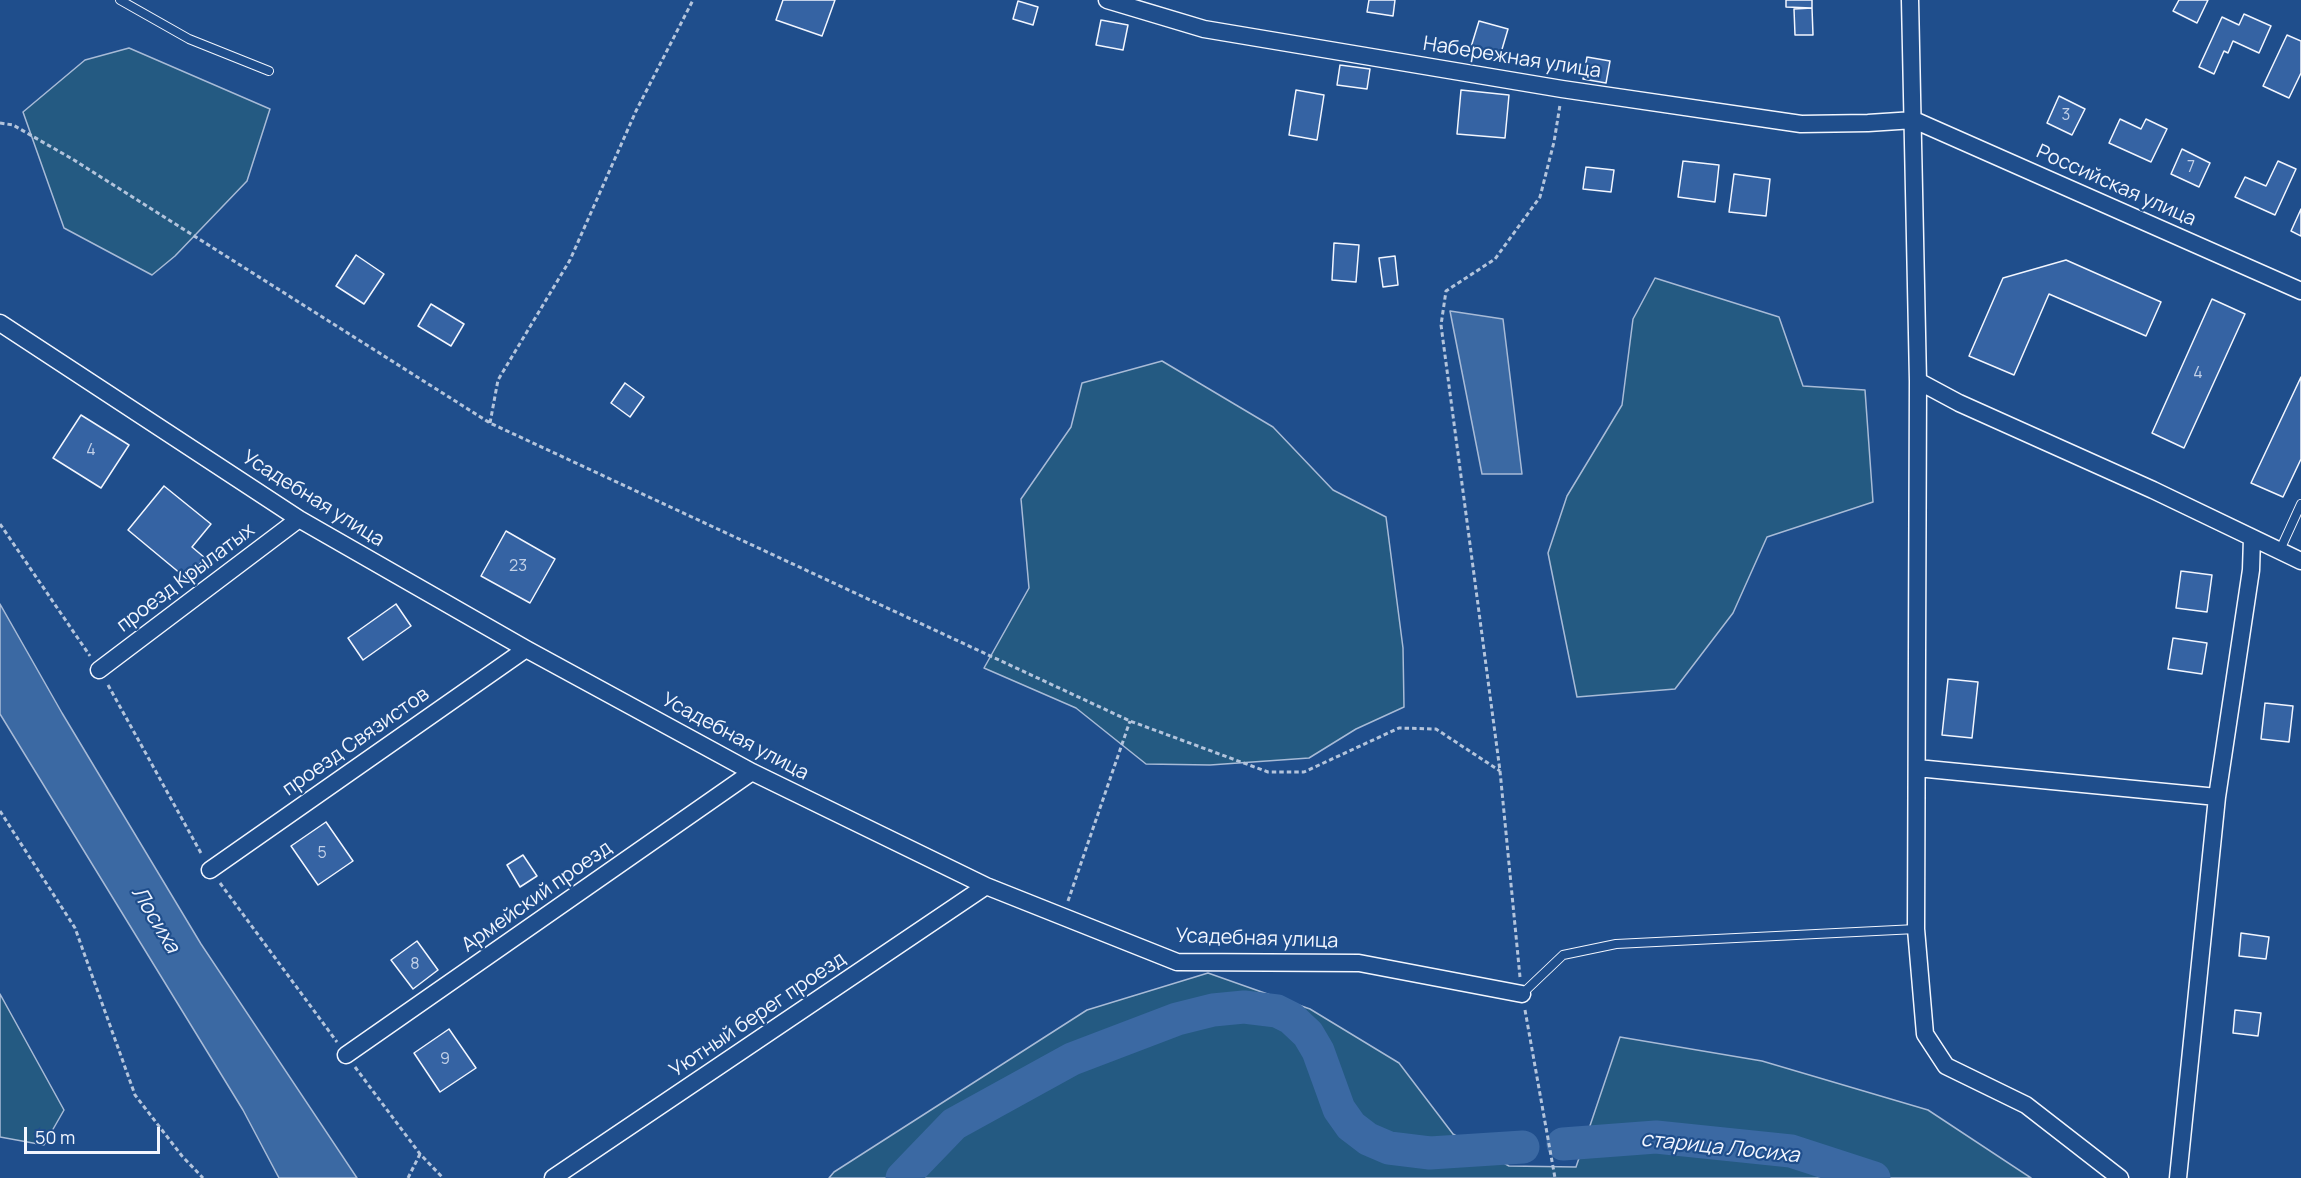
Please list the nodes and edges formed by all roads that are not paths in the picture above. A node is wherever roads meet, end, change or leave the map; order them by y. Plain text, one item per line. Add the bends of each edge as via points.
1 (120, 0) edge
2 (1107, 0) edge
3 (1910, 0) edge
4 (269, 71) dead end
5 (1914, 120) junction
6 (2301, 291) edge
7 (0, 322) edge
8 (1918, 381) junction
9 (2301, 504) edge
10 (299, 519) junction
11 (2252, 538) junction
12 (2280, 550) junction
13 (2301, 561) edge
14 (526, 649) junction
15 (99, 670) dead end
16 (1917, 768) junction
17 (752, 772) junction
18 (2217, 797) junction
19 (210, 870) dead end
20 (986, 886) junction
21 (1916, 929) junction
22 (1522, 993) joint
23 (346, 1055) dead end
24 (553, 1178) edge
25 (2120, 1178) edge
26 (2178, 1178) edge

1 - 4 lane via 189,39
2 - 5 street, Набережная улица via 1204,29 1562,89 1801,124
3 - 5 street
5 - 6 street, Российская улица
5 - 8 street
7 - 10 street, Усадебная улица
8 - 11 street
8 - 16 street
9 - 12 lane
10 - 14 street, Усадебная улица
10 - 15 street, проезд Крылатых
11 - 12 street
11 - 18 street via 2251,570
12 - 13 street
14 - 17 street, Усадебная улица
14 - 19 street, проезд Связистов
16 - 18 street
16 - 21 street
17 - 20 street, Усадебная улица
17 - 23 street, Армейский проезд
18 - 26 street
20 - 22 street, Усадебная улица via 1177,962 1359,963
20 - 24 street, Уютный берег проезд
21 - 22 lane via 1616,944 1563,955
21 - 25 street via 1925,1034 1946,1066 2026,1105

